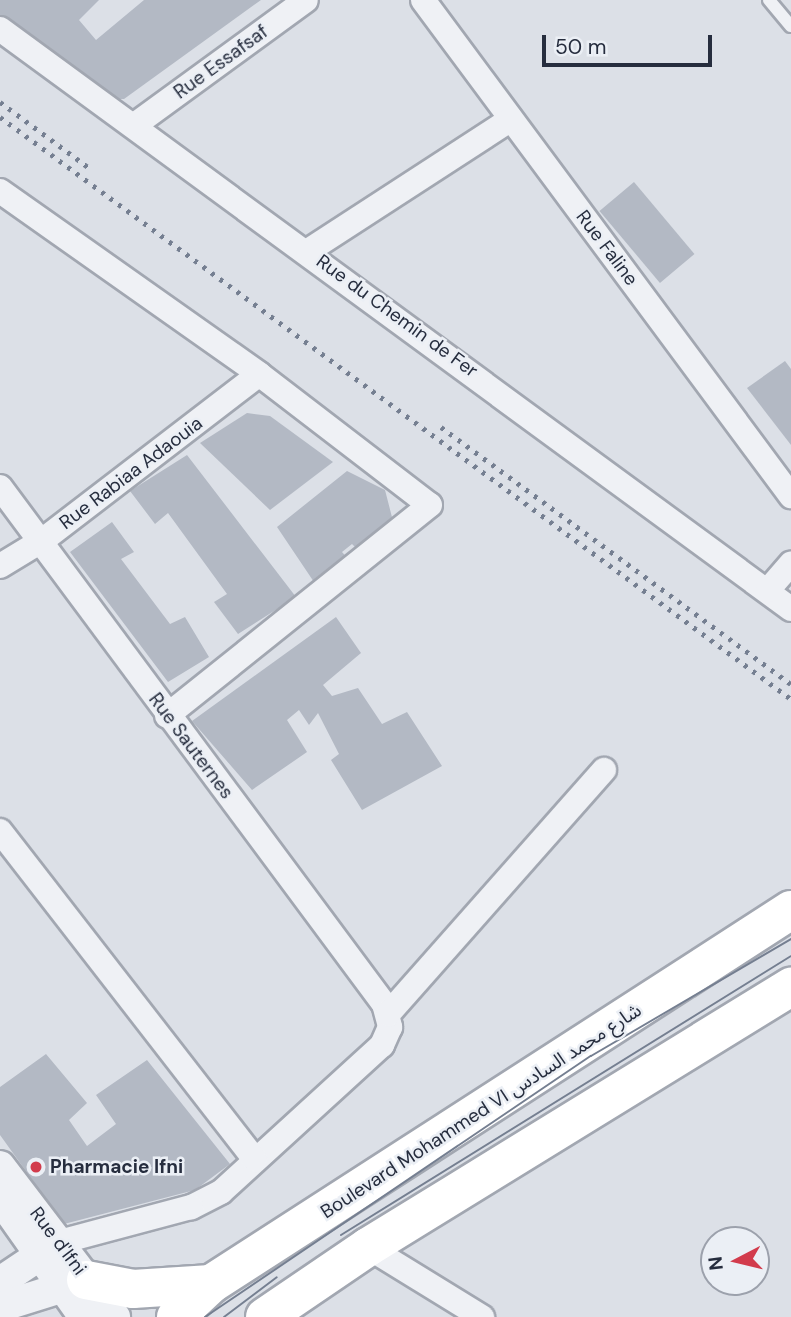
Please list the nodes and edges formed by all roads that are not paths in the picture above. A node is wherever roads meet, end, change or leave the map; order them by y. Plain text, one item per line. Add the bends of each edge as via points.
1 (306, 0) edge
2 (422, 0) edge
3 (769, 0) edge
4 (791, 26) edge
5 (0, 29) edge
6 (511, 118) junction
7 (136, 124) junction
8 (0, 191) edge
9 (309, 251) junction
10 (259, 374) junction
11 (0, 487) edge
12 (791, 496) edge
13 (43, 540) junction
14 (791, 564) edge
15 (0, 566) edge
16 (768, 590) junction
17 (791, 609) edge
18 (167, 716) junction
19 (604, 770) dead end
20 (1, 832) edge
21 (791, 910) edge
22 (791, 987) edge
23 (386, 1009) junction
24 (254, 1160) junction
25 (0, 1166) edge
26 (0, 1198) edge
27 (368, 1247) junction
28 (49, 1249) junction
29 (0, 1282) edge
30 (75, 1283) junction
31 (211, 1284) junction
32 (0, 1307) edge
33 (84, 1317) edge
34 (115, 1317) edge
35 (176, 1317) edge
36 (265, 1317) edge
37 (482, 1317) edge

1 - 7 street, Rue Essafsaf
2 - 6 street, Rue Faline
3 - 4 lane
5 - 7 street, Rue du Chemin de Fer
6 - 9 street
6 - 12 street, Rue Faline
7 - 9 street, Rue du Chemin de Fer
8 - 10 street
9 - 16 street, Rue du Chemin de Fer
10 - 13 street, Rue Rabiaa Adaouia
10 - 18 street via 430,507
11 - 13 street, Rue Sauternes
13 - 15 street, Rue Rabiaa Adaouia
13 - 18 street, Rue Sauternes
14 - 16 street
16 - 17 street, Rue du Chemin de Fer
18 - 23 street, Rue Sauternes
19 - 23 street
20 - 24 street
21 - 31 main road, Boulevard Mohammed VI شارع محمد السادس
22 - 27 main road
23 - 24 street via 382,1045
24 - 28 street via 204,1201
25 - 28 street, Rue d'Ifni
26 - 28 street, Rue d'Ifni
27 - 36 main road
27 - 37 street
28 - 29 street
28 - 30 street, Rue d'Ifni
30 - 31 main road via 133,1289
30 - 32 street
30 - 33 street, Rue d'Ifni
30 - 34 street, Rue d'Ifni
31 - 35 main road, Boulevard Mohammed VI شارع محمد السادس

